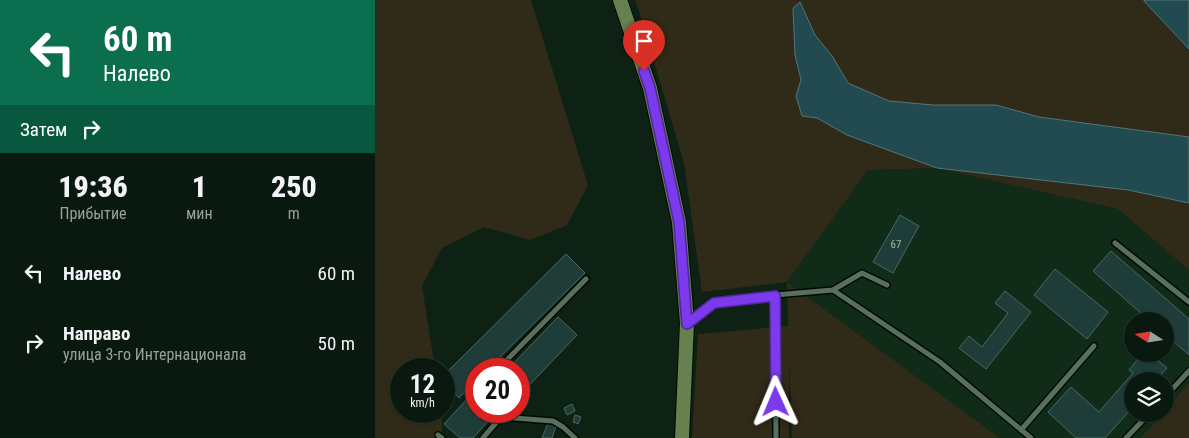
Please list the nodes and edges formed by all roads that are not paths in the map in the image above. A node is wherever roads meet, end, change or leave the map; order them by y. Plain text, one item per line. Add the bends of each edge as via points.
1 (620, 0) edge
2 (1115, 243) dead end
3 (586, 280) dead end
4 (887, 285) dead end
5 (833, 290) junction
6 (775, 296) junction
7 (1189, 302) edge
8 (687, 324) junction
9 (1094, 346) dead end
10 (509, 358) edge
11 (1189, 371) edge
12 (1174, 387) edge
13 (530, 419) edge
14 (1141, 422) edge
15 (495, 423) edge
16 (1021, 430) junction
17 (483, 438) edge
18 (575, 438) edge
19 (682, 438) edge
20 (776, 438) edge
21 (1031, 438) edge
22 (1126, 438) edge

1 - 8 main road via 650,88 679,222
2 - 7 lane
3 - 10 lane
4 - 5 lane via 862,272
5 - 6 lane
5 - 16 lane via 940,362
6 - 8 lane via 714,303
6 - 20 lane
8 - 19 main road
9 - 16 lane
11 - 12 lane
13 - 18 lane via 553,421
14 - 22 lane
15 - 17 lane
16 - 21 lane

